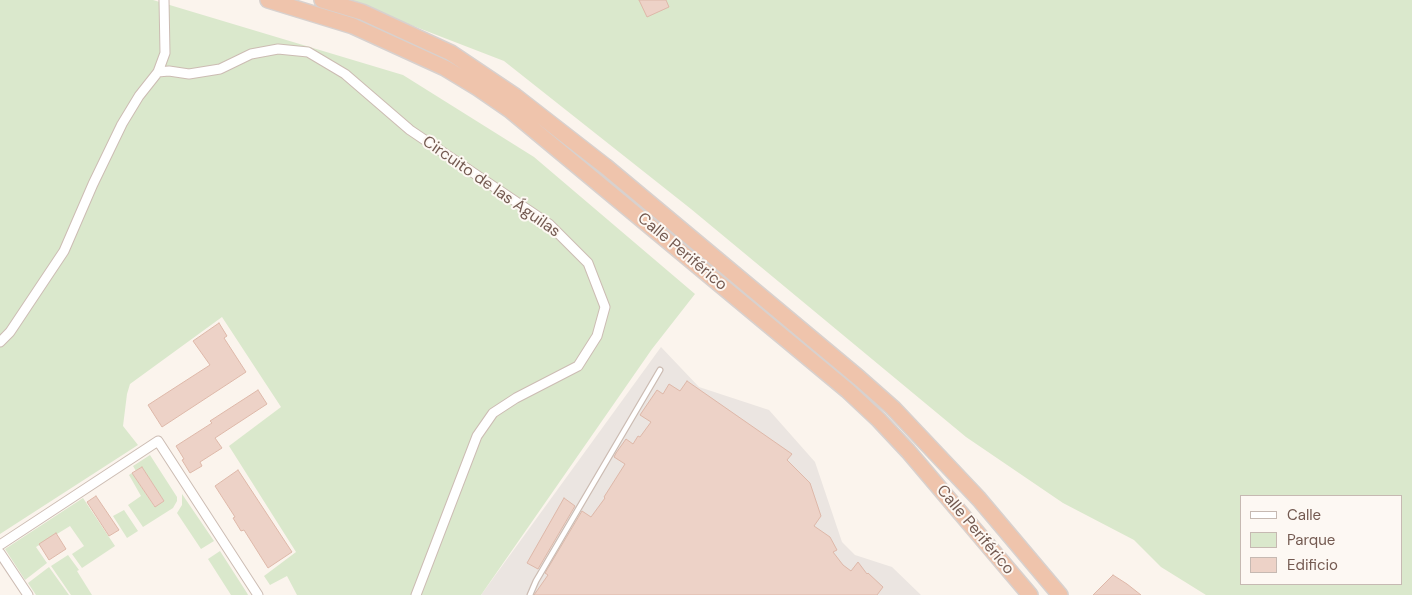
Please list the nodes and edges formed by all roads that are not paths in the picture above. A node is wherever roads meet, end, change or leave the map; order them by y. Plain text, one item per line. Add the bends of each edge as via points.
1 (164, 0) edge
2 (268, 0) edge
3 (322, 0) edge
4 (158, 72) junction
5 (0, 342) edge
6 (660, 370) dead end
7 (0, 545) edge
8 (0, 553) edge
9 (28, 595) edge
10 (258, 595) edge
11 (416, 595) edge
12 (530, 595) edge
13 (1030, 595) edge
14 (1060, 595) edge

1 - 4 street via 165,53
2 - 13 highway, Calle Periférico via 353,26 445,68 510,110 847,390 908,452
3 - 14 highway, Calle Periférico via 362,12 451,53 514,96 605,166 892,408 979,499
4 - 5 street via 122,124 64,251
4 - 11 street, Circuito de las Águilas via 190,74 220,69 251,54 278,49 308,52 345,74 410,130 549,224 588,263 605,307 597,336 578,366 493,413 477,436
6 - 12 lane
7 - 10 street via 158,441
8 - 9 street

